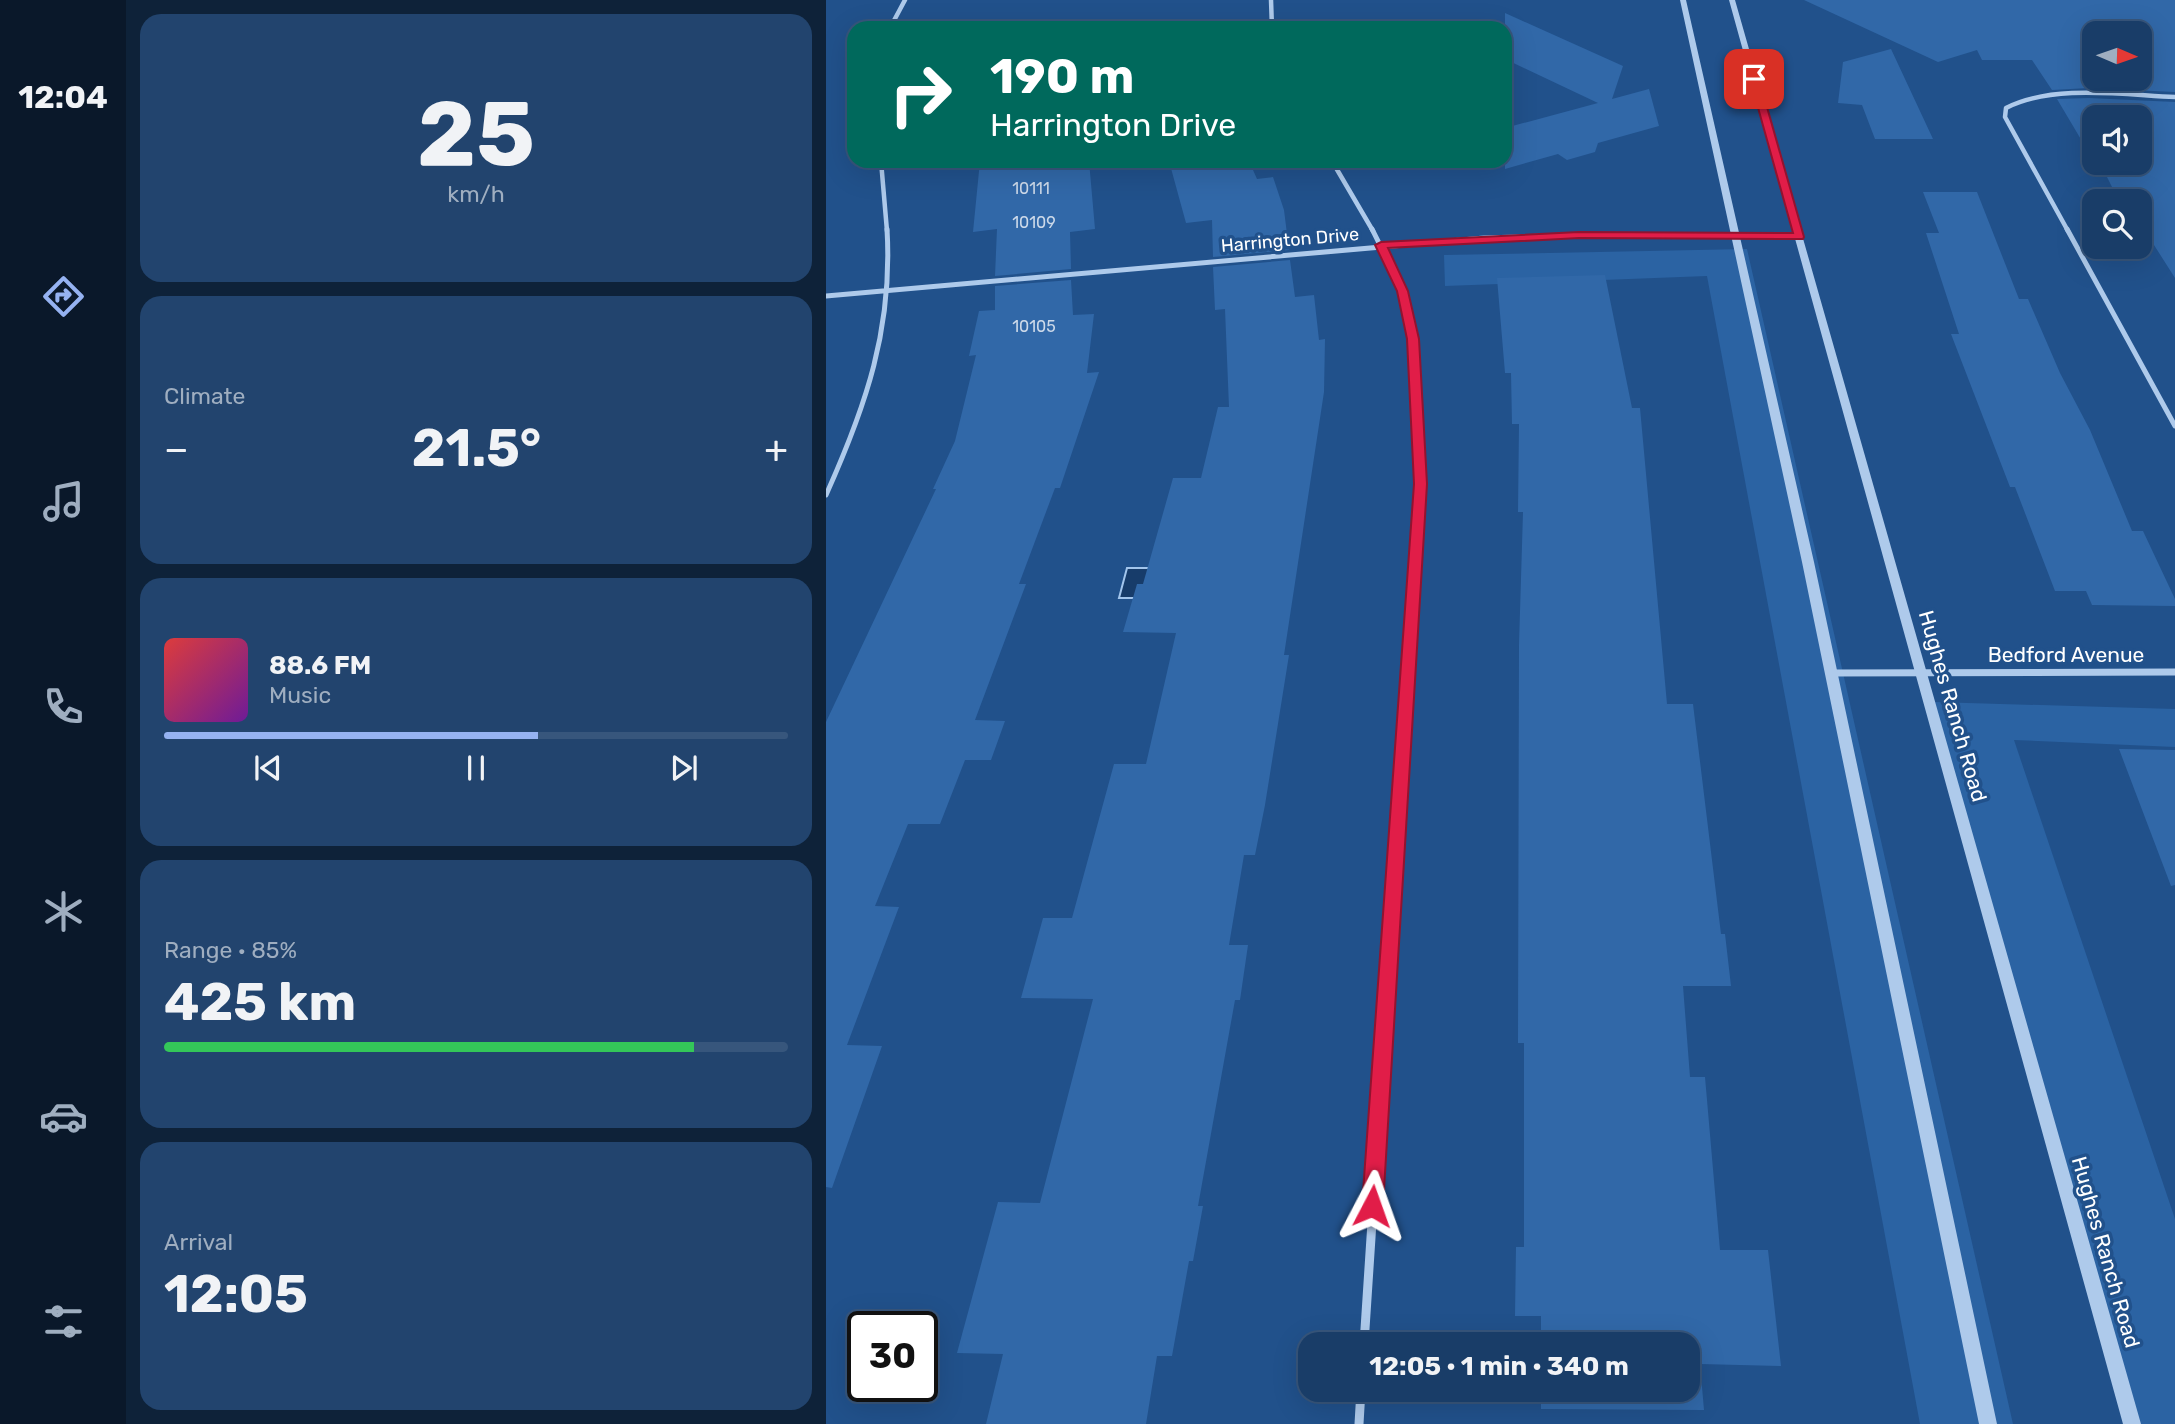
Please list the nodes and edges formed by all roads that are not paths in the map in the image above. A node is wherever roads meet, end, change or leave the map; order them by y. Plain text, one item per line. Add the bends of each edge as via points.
1 (905, 0) edge
2 (1272, 0) edge
3 (1683, 0) edge
4 (1732, 0) edge
5 (894, 21) edge
6 (1272, 21) edge
7 (2175, 97) edge
8 (881, 168) edge
9 (1336, 168) edge
10 (1735, 236) junction
11 (1799, 237) junction
12 (1381, 245) junction
13 (888, 290) junction
14 (826, 296) edge
15 (2175, 426) edge
16 (826, 495) edge
17 (2175, 672) edge
18 (1831, 673) junction
19 (1922, 674) junction
20 (1365, 1332) edge
21 (1360, 1402) edge
22 (1359, 1424) edge
23 (1987, 1424) edge
24 (2132, 1424) edge

1 - 5 street
2 - 6 street
3 - 10 street
4 - 11 street, Hughes Ranch Road
7 - 15 street via 2041,96 2012,103 2005,117
8 - 13 street
9 - 12 street
10 - 11 street, Harrington Drive
10 - 12 street, Harrington Drive via 1579,235
10 - 18 street
11 - 19 street, Hughes Ranch Road
12 - 13 street, Harrington Drive
12 - 20 street via 1403,291 1413,339 1420,484
13 - 14 street, Harrington Drive
13 - 16 street via 880,346 858,424
17 - 19 street, Bedford Avenue
18 - 19 street, Bedford Avenue
18 - 23 street
19 - 24 street, Hughes Ranch Road
21 - 22 street

